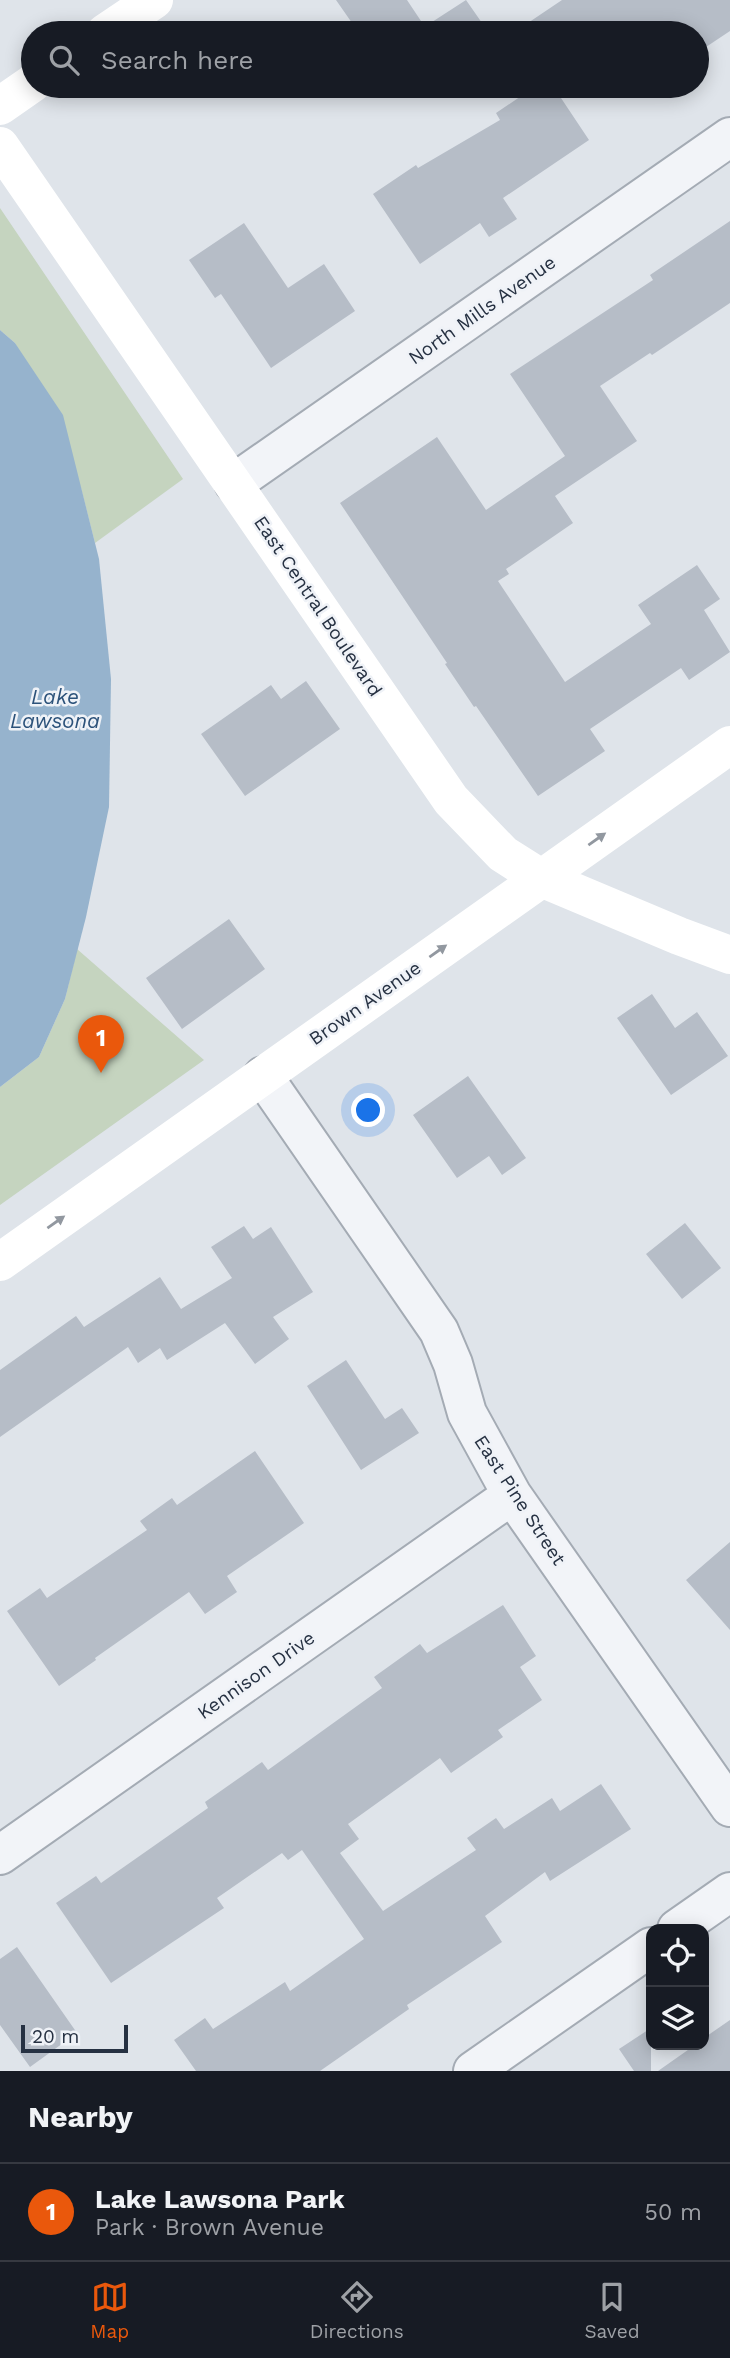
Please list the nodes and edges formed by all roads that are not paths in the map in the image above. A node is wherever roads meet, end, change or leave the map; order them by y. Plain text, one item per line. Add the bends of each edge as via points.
1 (154, 0) edge
2 (123, 21) edge
3 (21, 91) edge
4 (0, 106) edge
5 (730, 137) edge
6 (0, 146) edge
7 (234, 483) junction
8 (730, 745) edge
9 (541, 878) junction
10 (730, 955) edge
11 (262, 1076) junction
12 (0, 1262) edge
13 (512, 1495) junction
14 (730, 1807) edge
15 (0, 1855) edge
16 (730, 1892) edge
17 (684, 1924) edge
18 (646, 1950) edge
19 (472, 2071) edge

1 - 2 street
3 - 4 street
5 - 7 street, North Mills Avenue
6 - 7 street, East Central Boulevard
7 - 9 street, East Central Boulevard via 452,800 503,854
9 -> 8 street, Brown Avenue
9 - 10 street, East Central Boulevard
11 -> 9 street, Brown Avenue
12 -> 11 street, Brown Avenue
11 - 13 street, East Pine Street via 439,1332 467,1413
13 - 14 street, East Pine Street
13 - 15 street, Kennison Drive
16 - 17 street
18 - 19 street

